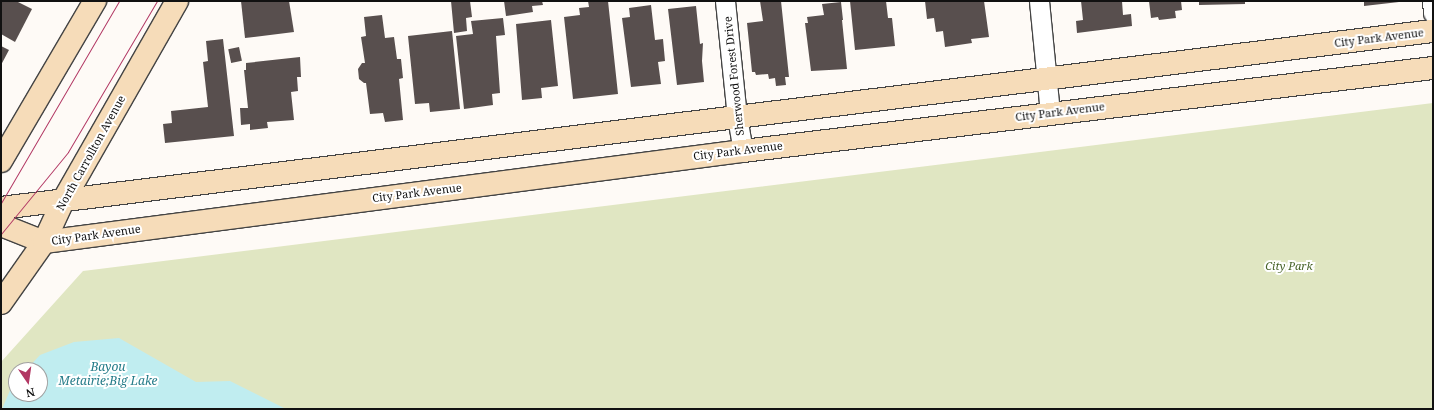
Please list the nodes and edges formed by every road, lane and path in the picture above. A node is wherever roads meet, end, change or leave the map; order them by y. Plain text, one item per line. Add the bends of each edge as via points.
1 (95, 1) edge
2 (177, 1) edge
3 (725, 1) edge
4 (1039, 1) edge
5 (1432, 1) edge
6 (1433, 13) edge
7 (1433, 31) edge
8 (1433, 68) edge
9 (1047, 79) junction
10 (1050, 113) junction
11 (737, 117) junction
12 (742, 151) junction
13 (1, 161) edge
14 (63, 201) junction
15 (1, 208) edge
16 (1, 225) edge
17 (44, 242) junction
18 (1, 303) edge

1 - 13 main road
2 - 14 main road, North Carrollton Avenue
3 - 11 street, Sherwood Forest Drive
4 - 9 street
5 - 6 street
7 - 9 main road, City Park Avenue
8 - 10 main road, City Park Avenue
9 - 10 street
9 - 11 main road, City Park Avenue
10 - 12 main road, City Park Avenue
11 - 12 street, Sherwood Forest Drive
11 - 14 main road, City Park Avenue
12 - 17 main road, City Park Avenue
14 - 15 main road, City Park Avenue
14 - 17 main road, North Carrollton Avenue
16 - 17 main road
17 - 18 main road, North Carrollton Avenue

